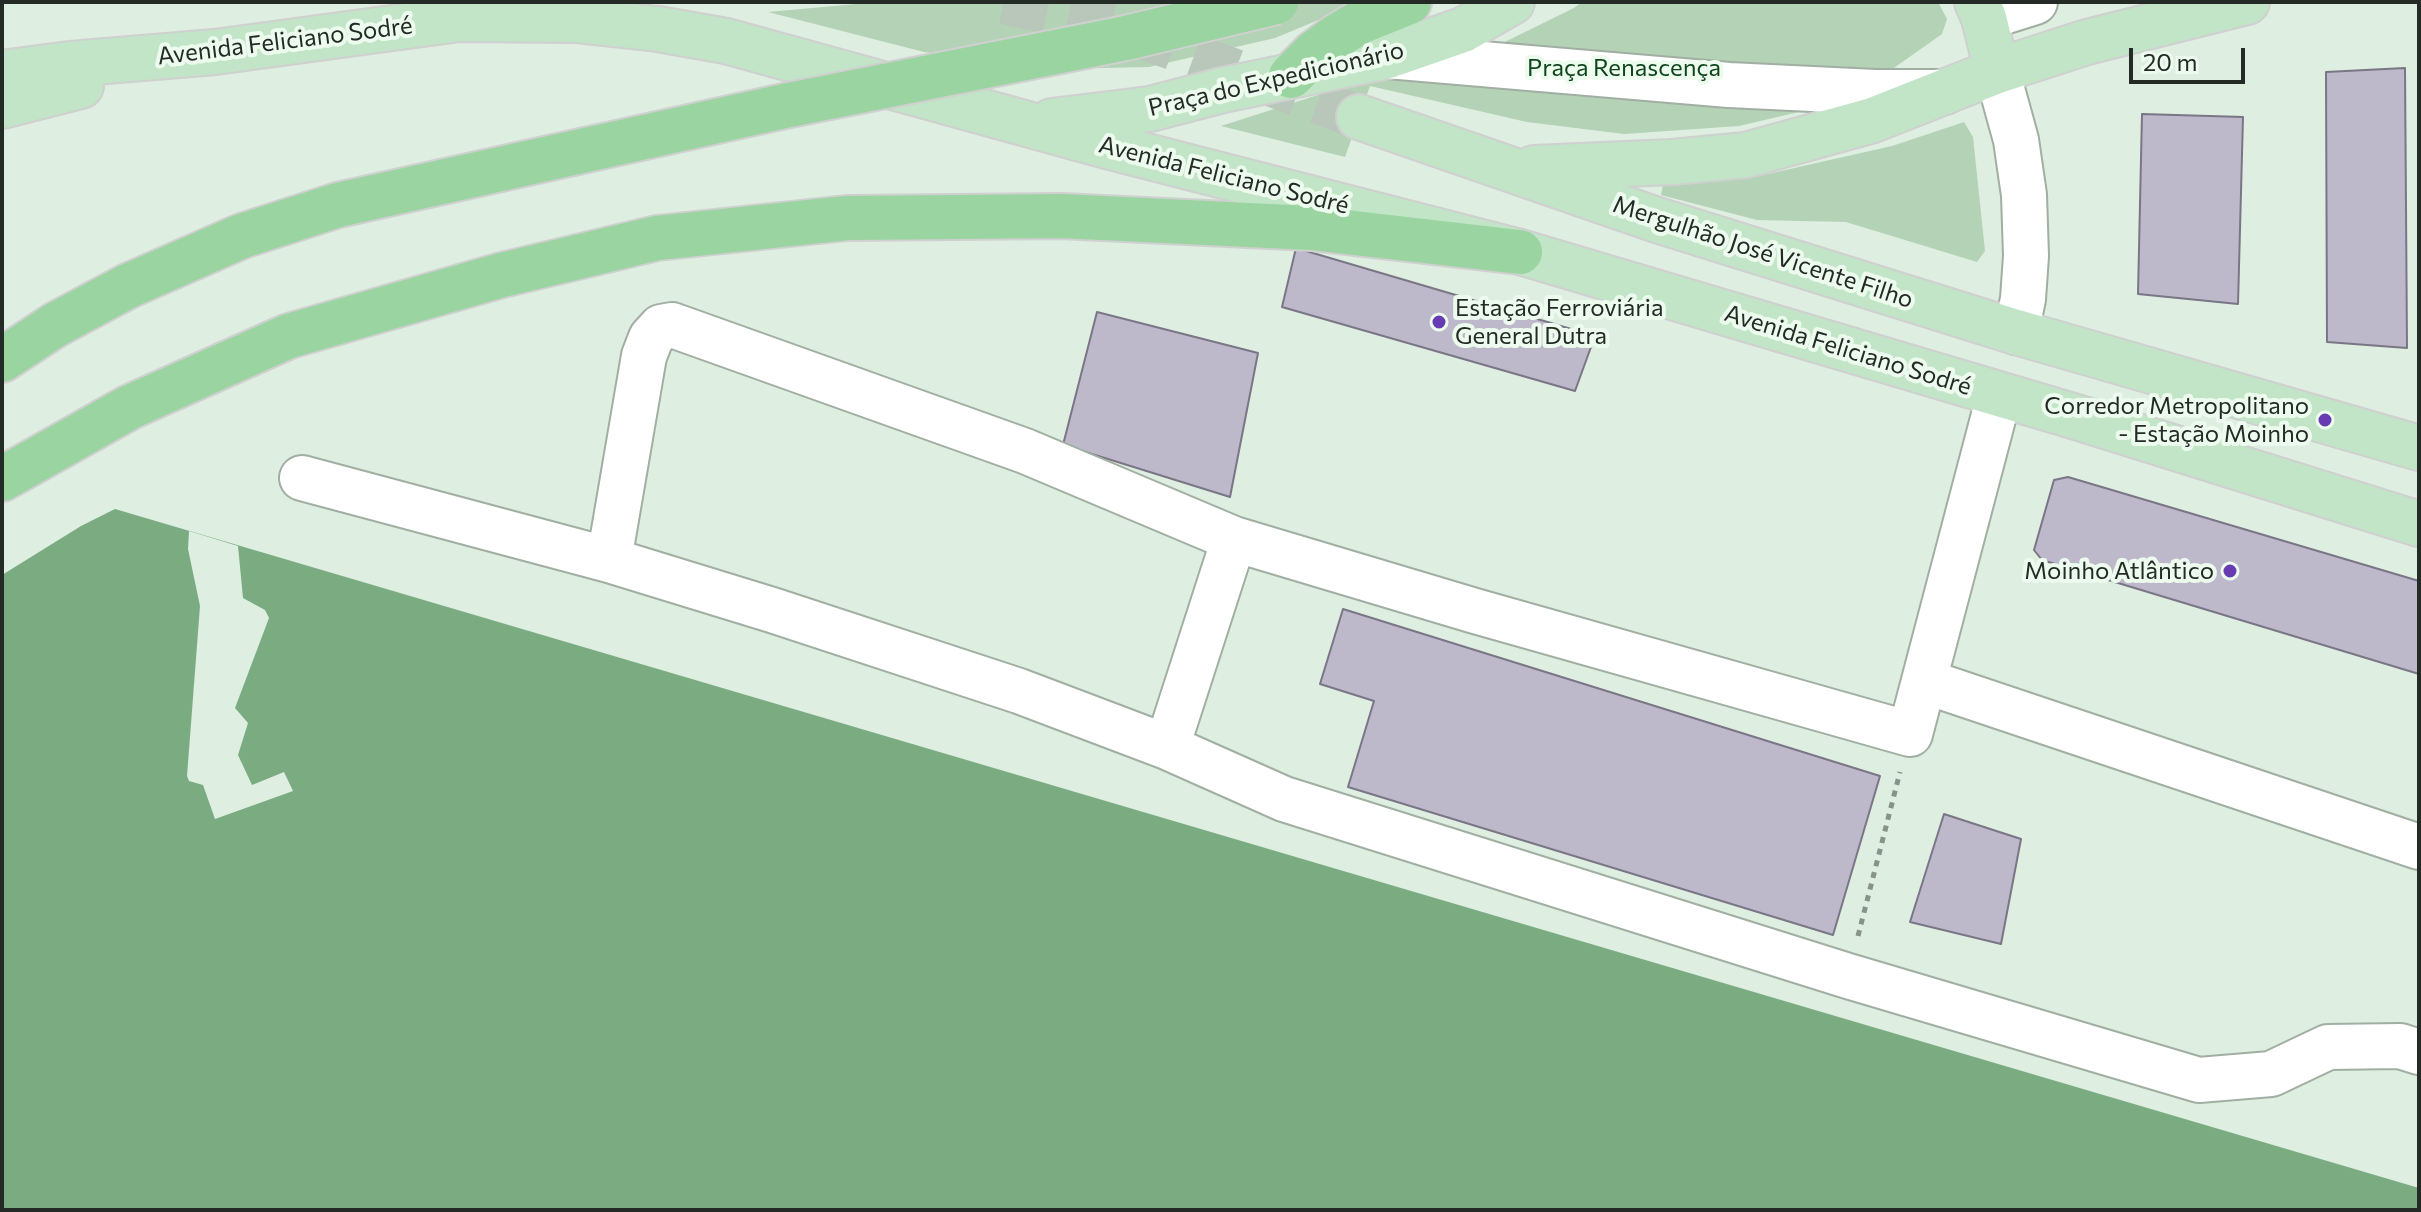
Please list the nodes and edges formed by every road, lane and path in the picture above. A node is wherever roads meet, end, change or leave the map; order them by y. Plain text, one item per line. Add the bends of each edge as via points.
1 (1276, 2) edge
2 (1409, 2) edge
3 (1512, 2) edge
4 (2035, 2) edge
5 (2247, 2) edge
6 (1980, 10) edge
7 (215, 52) junction
8 (1388, 56) junction
9 (1997, 71) junction
10 (2, 73) edge
11 (1291, 76) junction
12 (1944, 92) junction
13 (2, 106) edge
14 (1359, 117) tunnel mouth
15 (1030, 124) junction
16 (1511, 169) junction
17 (1520, 252) junction
18 (2016, 332) junction
19 (2, 360) edge
20 (1999, 396) junction
21 (2419, 448) edge
22 (302, 478) dead end
23 (2, 479) edge
24 (2419, 524) edge
25 (1234, 539) junction
26 (609, 560) junction
27 (1924, 681) junction
28 (1910, 734) junction
29 (1167, 747) junction
30 (2419, 847) edge
31 (1848, 976) junction
32 (2419, 1052) edge

1 - 19 highway, bridge via 338,205 242,236 128,286
2 - 11 highway via 1337,36
3 - 8 main road, Praça do Expedicionário via 1463,30
4 - 6 lane
5 - 9 main road, Mergulhão José Vicente Filho via 2087,42
6 - 9 main road
7 - 10 main road, Avenida Feliciano Sodré
7 - 13 main road
7 - 15 main road, Avenida Feliciano Sodré via 459,19 575,20 726,41
8 - 11 main road, Praça do Expedicionário
8 - 12 lane via 1729,85
9 - 12 main road, Mergulhão José Vicente Filho
9 - 18 lane via 2024,195 2026,256
11 - 15 main road, Praça do Expedicionário via 1150,109
12 - 16 main road, Mergulhão José Vicente Filho via 1873,120 1746,155
14 - 16 main road, Mergulhão José Vicente Filho
15 - 17 main road, Avenida Feliciano Sodré
16 - 18 main road, Mergulhão José Vicente Filho
17 - 20 main road, Avenida Feliciano Sodré
17 - 23 highway via 1311,228 1061,216 847,218 657,238 502,275 289,336 130,407
18 - 21 main road
20 - 24 main road, Avenida Feliciano Sodré
20 - 27 lane
22 - 26 lane
25 - 26 lane via 1025,451 672,325 661,327 651,338 644,356
25 - 28 lane
25 - 29 lane
26 - 29 lane via 1019,691
27 - 28 lane
27 - 30 lane
28 - 31 path
29 - 31 lane via 1284,799
31 - 32 lane via 2199,1080 2271,1074 2328,1047 2400,1046

